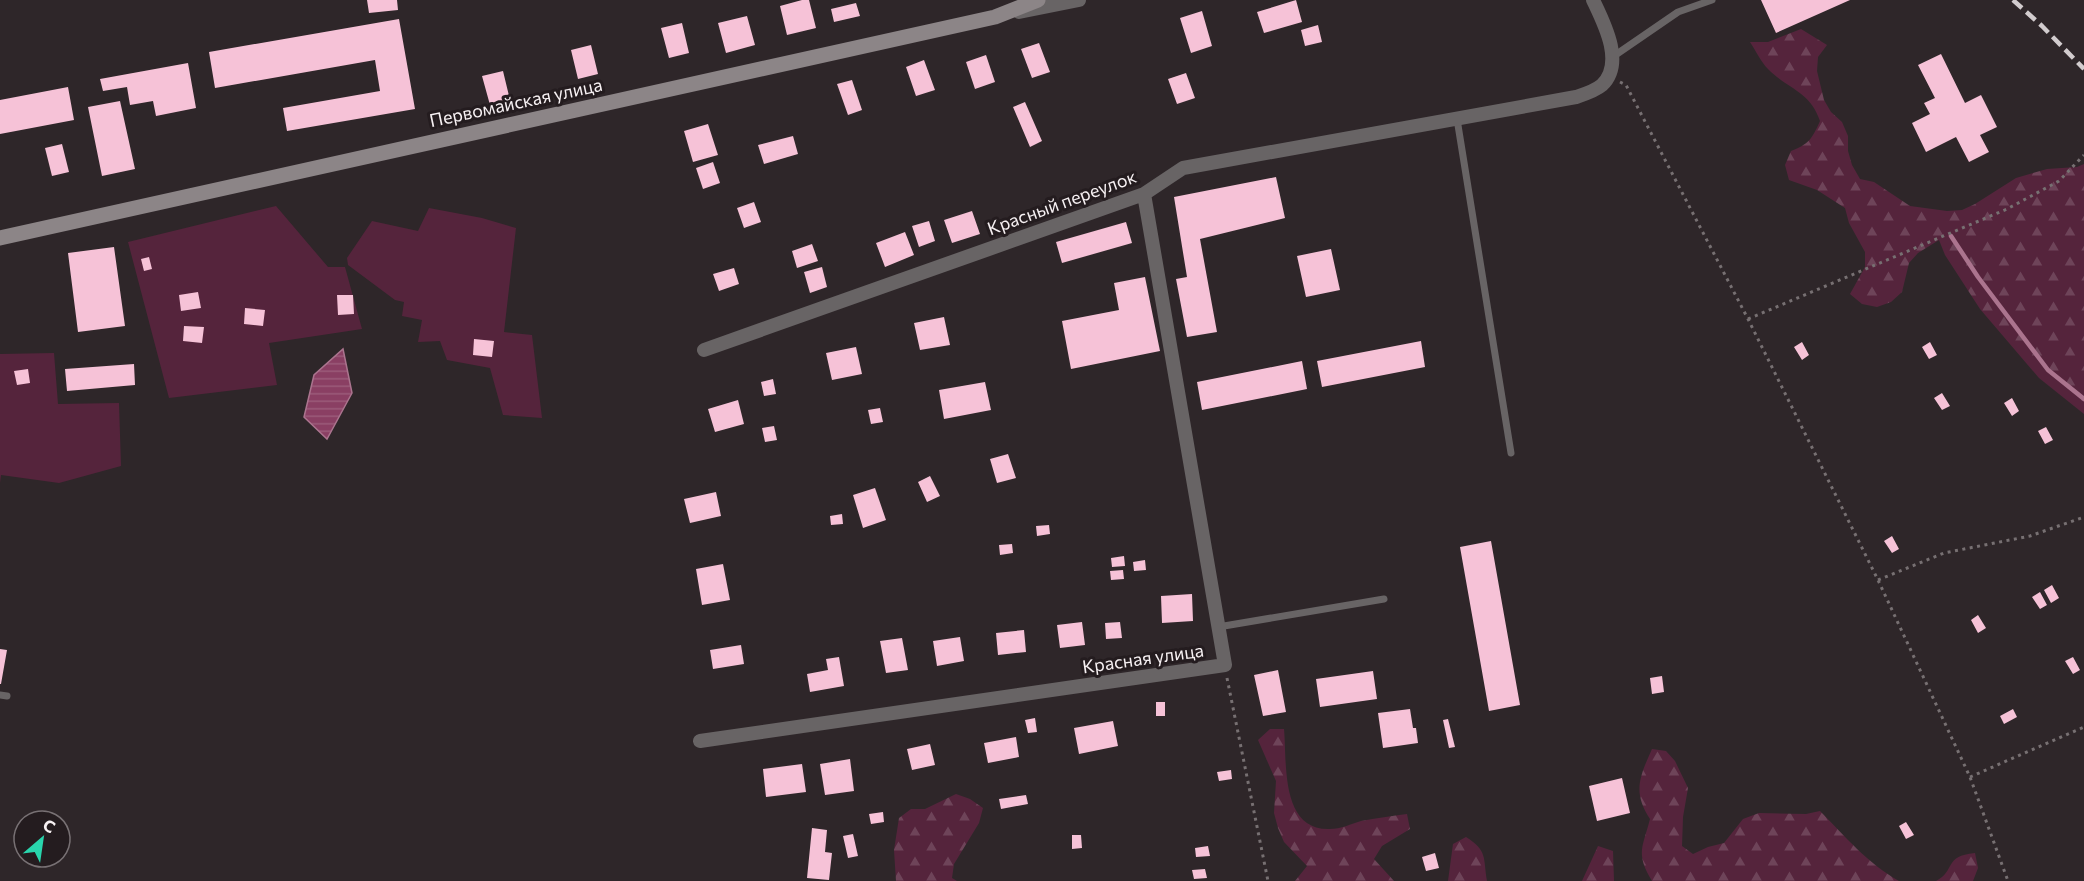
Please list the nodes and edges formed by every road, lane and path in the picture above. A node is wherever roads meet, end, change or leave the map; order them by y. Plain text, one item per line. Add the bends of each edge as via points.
1 (1038, 0) edge
2 (1079, 0) edge
3 (1593, 0) edge
4 (1712, 0) edge
5 (995, 17) junction
6 (1611, 58) junction
7 (1608, 75) junction
8 (1457, 119) junction
9 (2084, 155) edge
10 (1144, 194) junction
11 (0, 238) edge
12 (1748, 319) junction
13 (704, 350) dead end
14 (1510, 453) dead end
15 (2084, 517) edge
16 (1878, 580) junction
17 (1384, 599) dead end
18 (1218, 627) junction
19 (1225, 665) junction
20 (2084, 727) edge
21 (700, 741) dead end
22 (1970, 777) junction
23 (1268, 881) edge
24 (2008, 881) edge

1 - 5 street, Первомайская улица
2 - 5 street
3 - 6 street via 1608,32
4 - 6 lane via 1678,12
5 - 11 street, Первомайская улица
6 - 7 street
7 - 8 street, Красный переулок via 1603,84 1576,98
7 - 12 path via 1626,86
8 - 10 street, Красный переулок via 1184,168
8 - 14 lane
9 - 12 path via 2059,181 2007,209
10 - 13 street, Красный переулок
10 - 18 street, Красная улица
12 - 16 path
15 - 16 path via 2030,536 1944,553
16 - 22 path
17 - 18 lane
18 - 19 street, Красная улица
19 - 21 street, Красная улица
19 - 23 path
20 - 22 path
22 - 24 path

